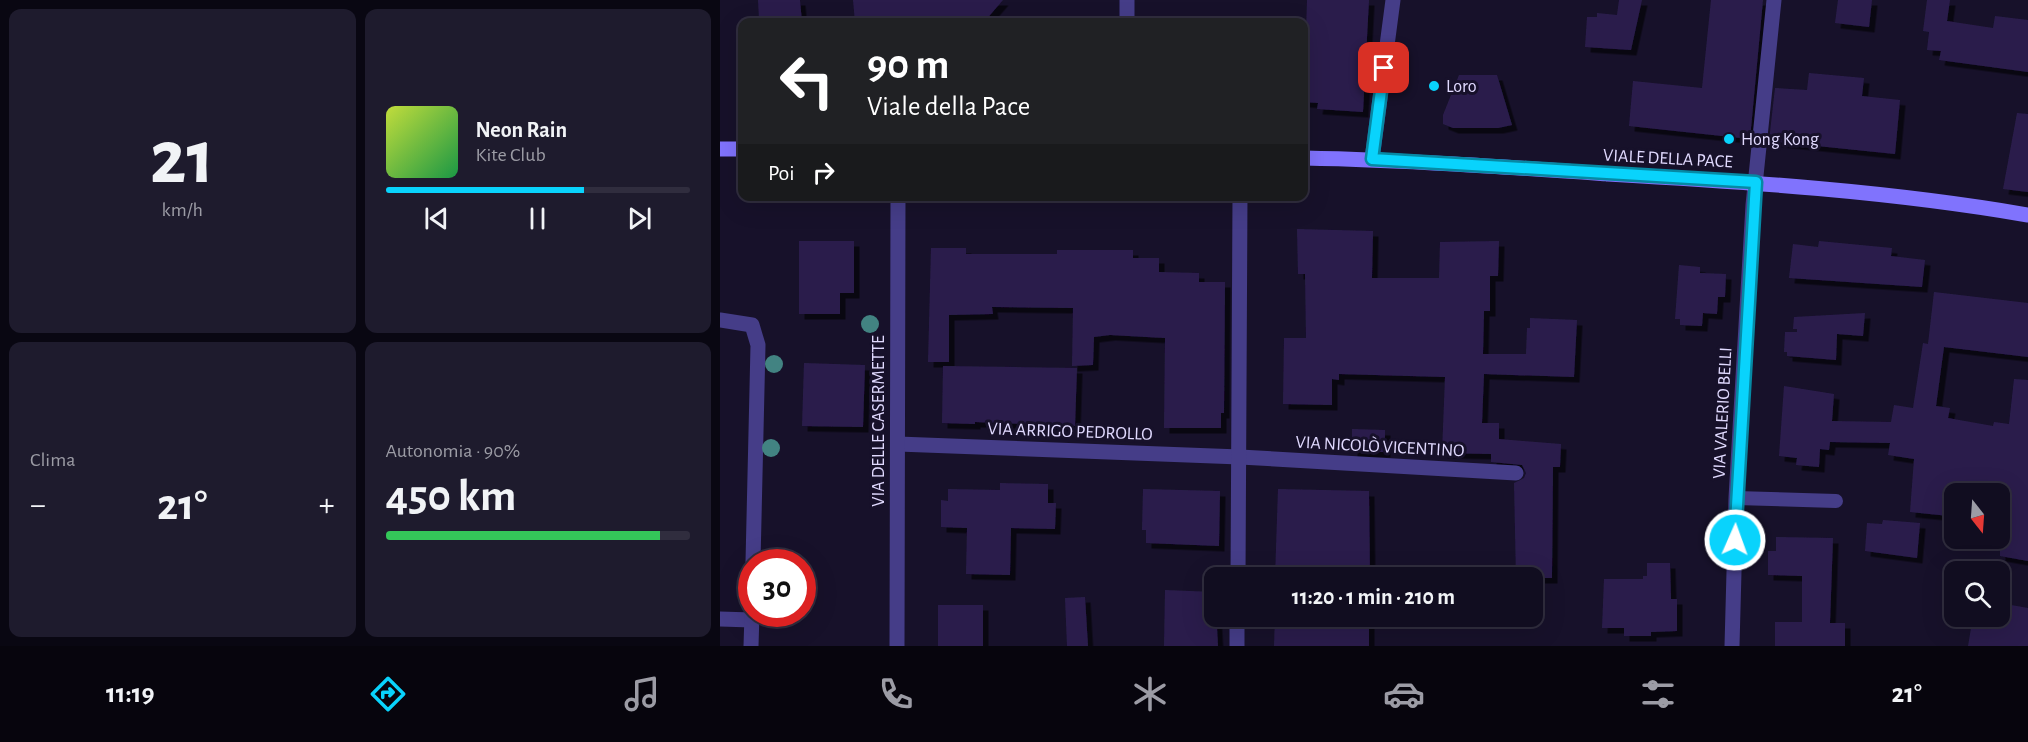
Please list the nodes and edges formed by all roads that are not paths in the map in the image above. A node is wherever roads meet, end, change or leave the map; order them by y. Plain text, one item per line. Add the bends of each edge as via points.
1 (1127, 0) edge
2 (1393, 0) edge
3 (1774, 0) edge
4 (1127, 18) edge
5 (720, 149) edge
6 (738, 149) edge
7 (1308, 158) edge
8 (1372, 159) junction
9 (1756, 182) junction
10 (898, 201) edge
11 (1240, 201) edge
12 (2028, 215) edge
13 (720, 321) edge
14 (898, 444) junction
15 (1240, 457) junction
16 (1516, 473) dead end
17 (1736, 498) junction
18 (1836, 501) dead end
19 (753, 549) edge
20 (1238, 567) edge
21 (738, 618) edge
22 (720, 620) edge
23 (752, 627) edge
24 (1237, 627) edge
25 (751, 646) edge
26 (897, 646) edge
27 (1237, 646) edge
28 (1732, 646) edge

1 - 4 street
2 - 8 street
3 - 9 street, VIA VALERIO BELLI
5 - 6 main road
7 - 8 main road, VIALE DELLA PACE
8 - 9 main road, VIALE DELLA PACE
9 - 12 main road, VIALE DELLA PACE via 1943,200
9 - 17 street, VIA VALERIO BELLI
10 - 14 street, VIA DELLE CASERMETTE
11 - 15 street
13 - 19 street via 752,325 758,345
14 - 15 street, VIA ARRIGO PEDROLLO
14 - 26 street, VIA DELLE CASERMETTE
15 - 16 street, VIA NICOLÒ VICENTINO
15 - 20 street
17 - 18 lane
17 - 28 street, VIA VALERIO BELLI
21 - 22 street
23 - 25 street
24 - 27 street

